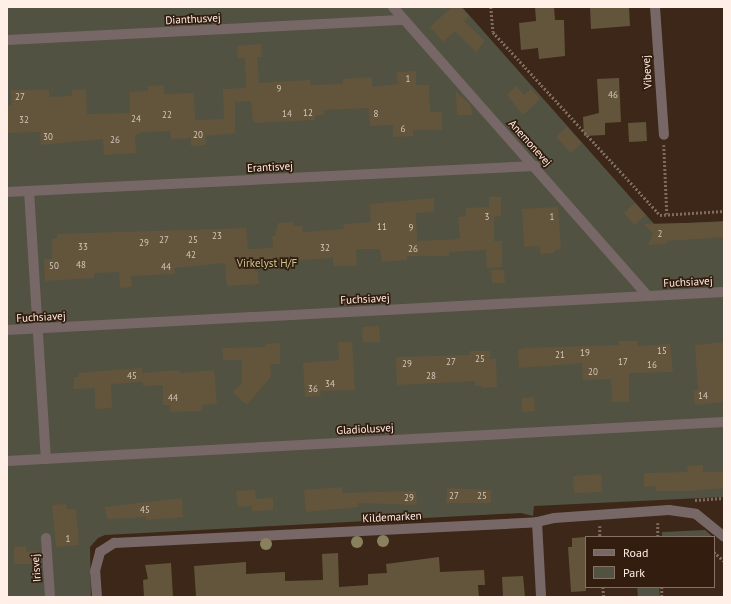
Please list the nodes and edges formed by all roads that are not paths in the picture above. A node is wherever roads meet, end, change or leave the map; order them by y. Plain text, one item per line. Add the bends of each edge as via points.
1 (393, 7) edge
2 (655, 7) edge
3 (404, 20) junction
4 (7, 40) edge
5 (664, 135) road end
6 (535, 166) junction
7 (29, 191) junction
8 (7, 192) edge
9 (724, 292) edge
10 (648, 296) junction
11 (38, 329) junction
12 (7, 330) edge
13 (724, 422) edge
14 (46, 458) junction
15 (7, 461) edge
16 (537, 522) junction
17 (724, 537) edge
18 (46, 538) dead end
19 (50, 597) edge
20 (97, 597) edge
21 (541, 597) edge

1 - 3 street, Anemonevej
2 - 5 street, Vibevej
3 - 4 street, Dianthusvej
3 - 6 street, Anemonevej
6 - 7 street, Erantisvej
6 - 10 street, Anemonevej
7 - 8 street, Erantisvej
7 - 11 street
9 - 10 street, Fuchsiavej
10 - 11 street, Fuchsiavej
11 - 12 street, Fuchsiavej
11 - 14 street
13 - 14 street, Gladiolusvej
14 - 15 street, Gladiolusvej
16 - 17 street, Kildemarken via 554,518 679,510 696,514
16 - 20 street, Kildemarken via 114,543 100,552 95,571
16 - 21 street
18 - 19 street, Irisvej

